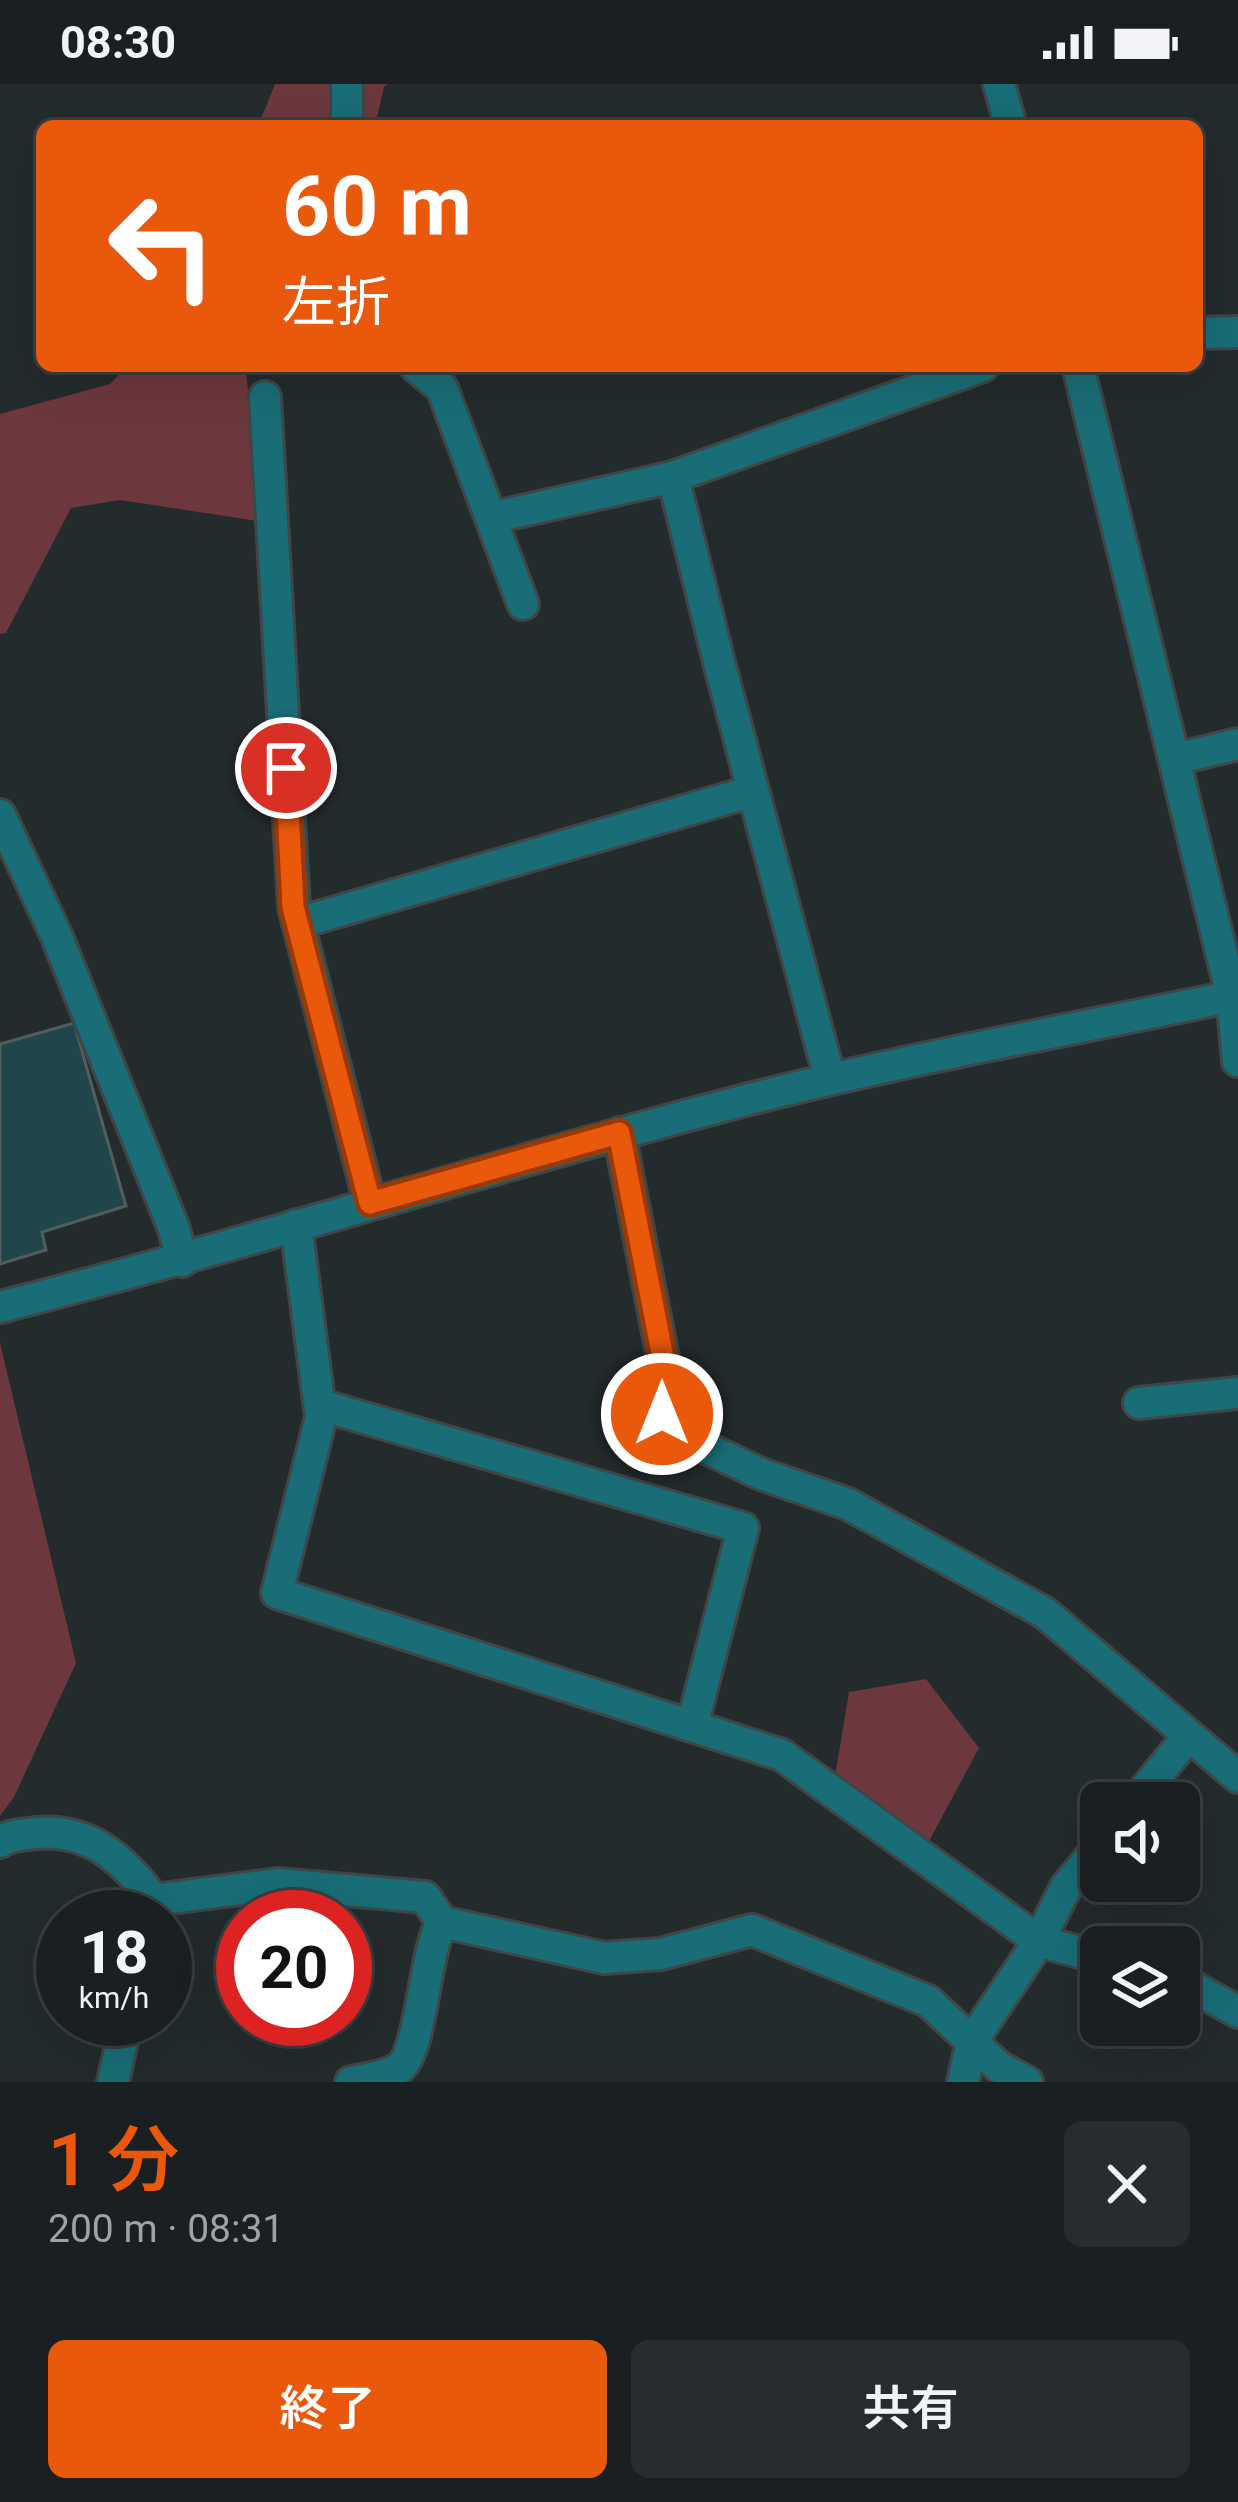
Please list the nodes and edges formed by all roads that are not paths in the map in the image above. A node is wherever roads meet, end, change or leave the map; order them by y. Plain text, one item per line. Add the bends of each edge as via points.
1 (346, 84) edge
2 (346, 120) edge
3 (1238, 332) edge
4 (1203, 333) edge
5 (422, 372) edge
6 (966, 372) edge
7 (1079, 372) edge
8 (265, 397) dead end
9 (674, 477) junction
10 (491, 518) junction
11 (523, 604) dead end
12 (1238, 744) edge
13 (1175, 759) junction
14 (753, 790) junction
15 (0, 814) edge
16 (298, 923) junction
17 (1235, 995) edge
18 (1238, 1061) edge
19 (830, 1079) junction
20 (619, 1133) junction
21 (370, 1203) junction
22 (296, 1226) junction
23 (182, 1261) junction
24 (0, 1307) edge
25 (1238, 1393) edge
26 (1139, 1403) dead end
27 (320, 1405) junction
28 (692, 1726) junction
29 (1188, 1737) junction
30 (1238, 1777) edge
31 (1152, 1782) edge
32 (0, 1842) edge
33 (1080, 1870) edge
34 (139, 1890) edge
35 (192, 1901) edge
36 (442, 1922) junction
37 (1039, 1941) junction
38 (1080, 1952) edge
39 (1200, 1991) edge
40 (1238, 2012) edge
41 (972, 2041) junction
42 (121, 2046) edge
43 (113, 2082) edge
44 (351, 2082) edge
45 (963, 2082) edge
46 (1027, 2082) edge

1 - 2 street
3 - 4 street
5 - 10 street via 442,388
6 - 9 street
7 - 13 street
8 - 16 street
9 - 10 street
9 - 14 street
10 - 11 street
12 - 13 street
13 - 17 street
14 - 16 street
14 - 19 street
15 - 23 street via 57,938
16 - 21 street
17 - 18 street
17 - 19 street
19 - 20 street
20 - 21 street
20 - 29 street via 671,1431 848,1504 1045,1613
21 - 22 street
22 - 23 street
22 - 27 street
23 - 24 street
25 - 26 street
27 - 28 street via 277,1593
27 - 28 street via 742,1528
28 - 37 street via 782,1756
29 - 30 street
29 - 31 street
32 - 34 street via 56,1832 85,1838 113,1854
33 - 37 street
35 - 36 street via 278,1884 425,1897
36 - 41 street via 604,1958 661,1954 752,1930 928,2001
36 - 44 street via 431,1942 411,2057 396,2072
37 - 38 street
37 - 41 street
39 - 40 street
41 - 45 street
41 - 46 street
42 - 43 street

